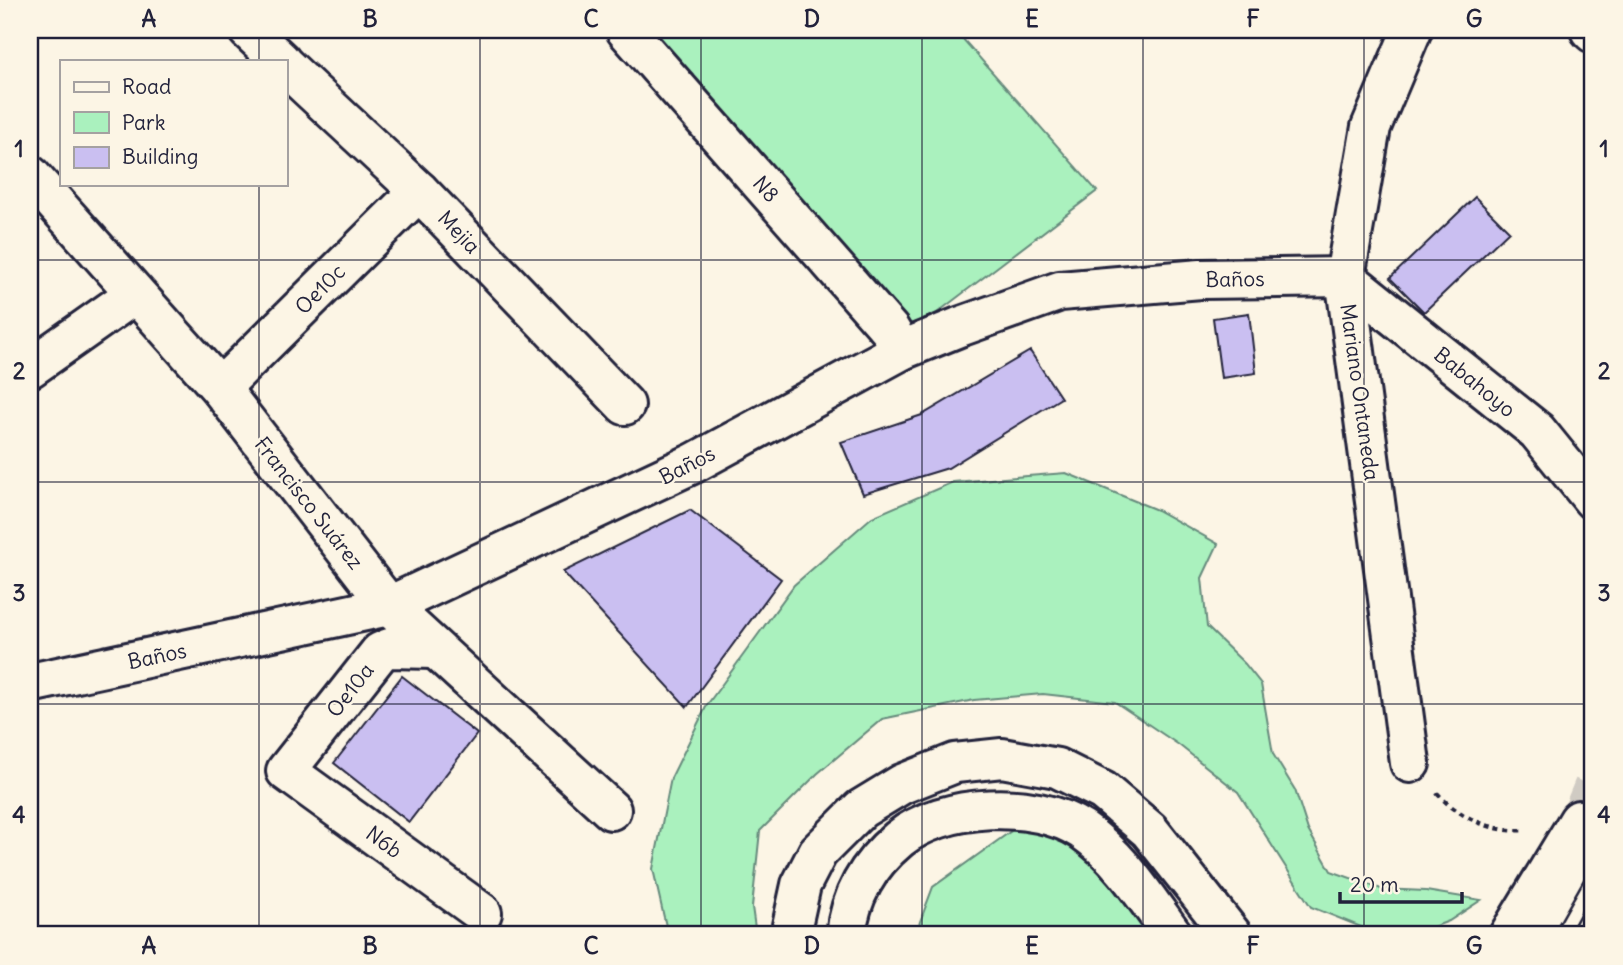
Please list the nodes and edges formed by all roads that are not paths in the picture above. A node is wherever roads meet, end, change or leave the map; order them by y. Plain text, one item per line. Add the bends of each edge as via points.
1 (248, 30) edge
2 (626, 30) edge
3 (1412, 30) edge
4 (280, 60) edge
5 (287, 68) edge
6 (30, 175) edge
7 (419, 191) junction
8 (1345, 277) junction
9 (135, 293) junction
10 (902, 350) junction
11 (30, 368) edge
12 (220, 388) junction
13 (625, 405) dead end
14 (1593, 500) edge
15 (389, 606) junction
16 (434, 649) junction
17 (30, 683) edge
18 (1410, 763) road end
19 (286, 771) joint
20 (611, 810) dead end
21 (1586, 830) edge
22 (1536, 891) junction
23 (482, 913) dead end
24 (1593, 915) edge
25 (790, 935) edge
26 (846, 935) edge
27 (1173, 935) edge
28 (1232, 935) edge
29 (1480, 935) edge
30 (1509, 935) edge
31 (1539, 935) edge
32 (1582, 935) edge

1 - 4 street
2 - 10 street, N8 via 890,330
3 - 8 street, Mariano Ontaneda via 1371,127
5 - 7 street, Mejia
6 - 9 street, Francisco Suárez
7 - 12 street, Oe10c
7 - 13 street, Mejia
8 - 10 street, Baños via 1201,279 1059,292
8 - 14 street, Babahoyo via 1537,431
8 - 18 street, Mariano Ontaneda
9 - 11 street
9 - 12 street, Francisco Suárez
10 - 15 street, Baños via 694,463
12 - 15 street, Francisco Suárez
15 - 16 street, Francisco Suárez
15 - 17 street, Baños
16 - 19 street, Oe10a via 380,652
16 - 20 street, Francisco Suárez
19 - 23 street, N6b
21 - 22 street
21 - 31 lane
22 - 29 street
22 - 30 street
24 - 32 lane
25 - 28 street via 801,885 818,852 861,809 902,784 956,763 1002,758 1057,768 1103,791 1149,830
26 - 27 street via 859,887 873,864 901,838 931,822 973,810 1014,809 1055,817 1082,830 1119,861

